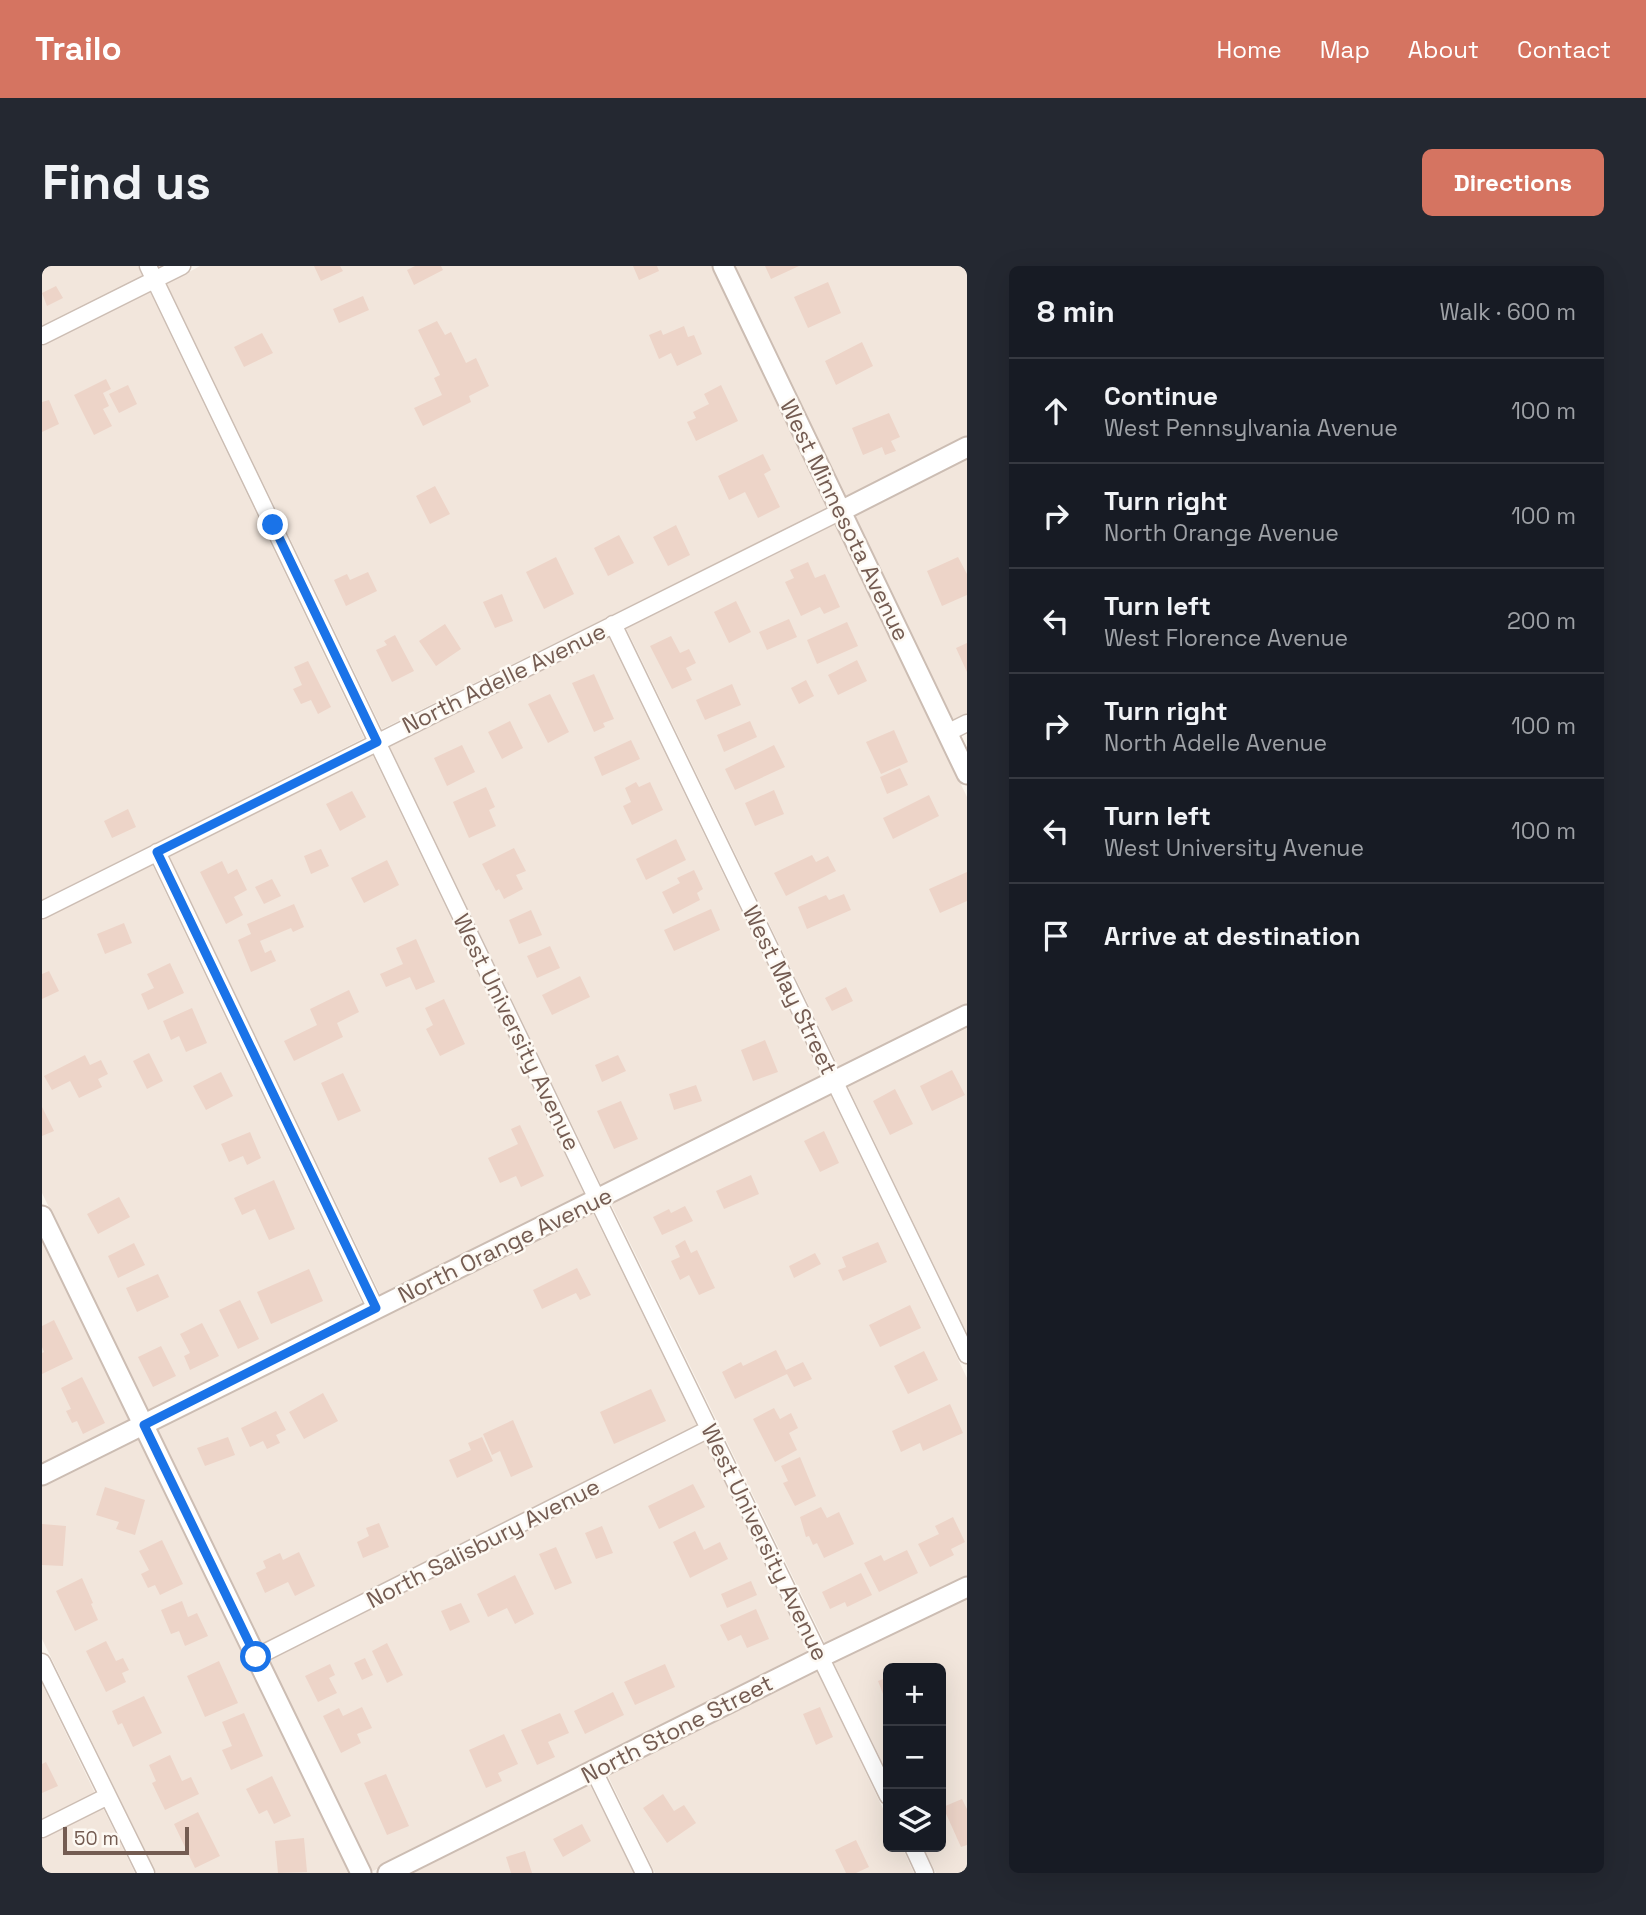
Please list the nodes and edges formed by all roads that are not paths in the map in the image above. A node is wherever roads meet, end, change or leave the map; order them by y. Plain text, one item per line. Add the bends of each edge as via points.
1 (182, 266) edge
2 (723, 266) edge
3 (152, 273) edge
4 (42, 336) edge
5 (967, 447) edge
6 (841, 511) junction
7 (613, 624) junction
8 (967, 723) edge
9 (947, 733) junction
10 (377, 742) junction
11 (967, 774) edge
12 (157, 852) junction
13 (42, 910) edge
14 (967, 1015) edge
15 (835, 1082) junction
16 (597, 1199) junction
17 (42, 1216) edge
18 (376, 1308) junction
19 (967, 1355) edge
20 (144, 1425) junction
21 (709, 1429) junction
22 (42, 1475) edge
23 (967, 1587) edge
24 (256, 1657) junction
25 (821, 1657) junction
26 (42, 1662) edge
27 (594, 1771) junction
28 (885, 1789) edge
29 (108, 1796) junction
30 (42, 1829) edge
31 (915, 1852) edge
32 (146, 1873) edge
33 (360, 1873) edge
34 (388, 1873) edge
35 (645, 1873) edge
36 (925, 1873) edge

1 - 3 street
2 - 6 street, West Minnesota Avenue
3 - 4 street
3 - 10 street, West University Avenue
5 - 6 street, North Adelle Avenue
6 - 7 street, North Adelle Avenue
6 - 9 street, West Minnesota Avenue
7 - 10 street, North Adelle Avenue
7 - 15 street, West May Street
8 - 9 street
9 - 11 street, West Minnesota Avenue
10 - 12 street, North Adelle Avenue
10 - 16 street, West University Avenue
12 - 13 street, North Adelle Avenue
12 - 18 street
14 - 15 street, North Orange Avenue
15 - 16 street, North Orange Avenue
15 - 19 street, West May Street
16 - 18 street, North Orange Avenue
16 - 21 street, West University Avenue
17 - 20 street
18 - 20 street, North Orange Avenue
20 - 22 street, North Orange Avenue
20 - 24 street
21 - 24 street, North Salisbury Avenue
21 - 25 street, West University Avenue
23 - 25 street, North Stone Street
24 - 33 street
25 - 27 street, North Stone Street
25 - 28 street, West University Avenue
26 - 29 street
27 - 34 street, North Stone Street
27 - 35 street
29 - 30 street
29 - 32 street
31 - 36 street

